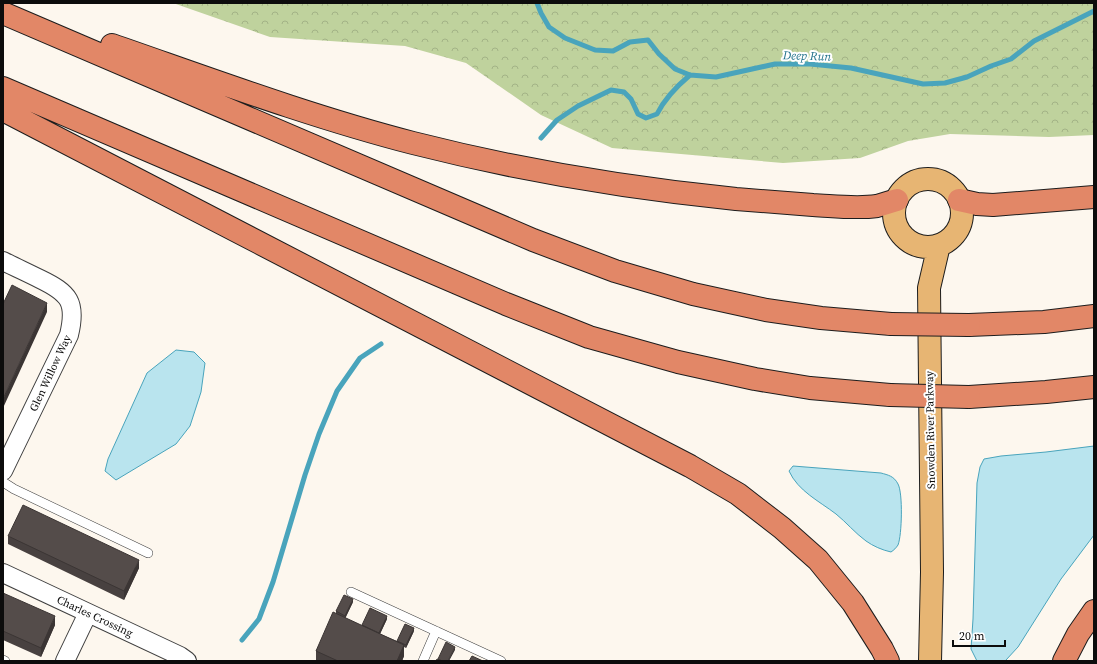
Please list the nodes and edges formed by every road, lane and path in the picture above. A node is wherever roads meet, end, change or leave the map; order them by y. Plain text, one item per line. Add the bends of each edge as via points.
1 (3, 8) edge
2 (3, 13) edge
3 (3, 88) edge
4 (3, 110) edge
5 (1094, 197) edge
6 (897, 200) junction
7 (959, 200) junction
8 (912, 243) junction
9 (939, 245) junction
10 (3, 260) edge
11 (929, 288) junction
12 (1094, 316) edge
13 (1094, 387) edge
14 (3, 471) edge
15 (3, 482) edge
16 (148, 553) dead end
17 (932, 572) junction
18 (3, 573) edge
19 (351, 592) dead end
20 (1094, 611) edge
21 (88, 613) junction
22 (436, 631) junction
23 (65, 661) edge
24 (187, 661) edge
25 (423, 661) edge
26 (501, 661) edge
27 (888, 661) edge
28 (930, 661) edge
29 (943, 661) edge
30 (1064, 661) edge

1 - 6 highway via 329,118 412,143 509,166 584,180 685,194 772,202 859,207 877,206
2 - 12 highway, bridge via 533,240 614,271 693,294 766,310 891,324 969,325 1044,322
3 - 13 highway, bridge via 589,337 678,362 810,388 890,395 969,397
4 - 27 highway via 690,466 738,494 818,560 853,603
5 - 7 highway via 993,205
6 - 7 main road via 911,184 933,180 944,183 953,190
6 - 8 main road, Snowden River Parkway via 894,211 896,222 900,232
7 - 9 main road via 962,210 961,222 949,240
8 - 9 main road via 928,247
8 - 11 main road, Snowden River Parkway
9 - 11 main road, Snowden River Parkway
10 - 14 street, Glen Willow Way via 56,287 64,293 72,311 69,335
11 - 17 main road, Snowden River Parkway
15 - 16 lane
17 - 28 main road, Snowden River Parkway
17 - 29 main road, Snowden River Parkway
18 - 21 street, Charles Crossing
19 - 22 lane
20 - 30 highway
21 - 23 street
21 - 24 street, Charles Crossing
22 - 25 lane
22 - 26 lane

